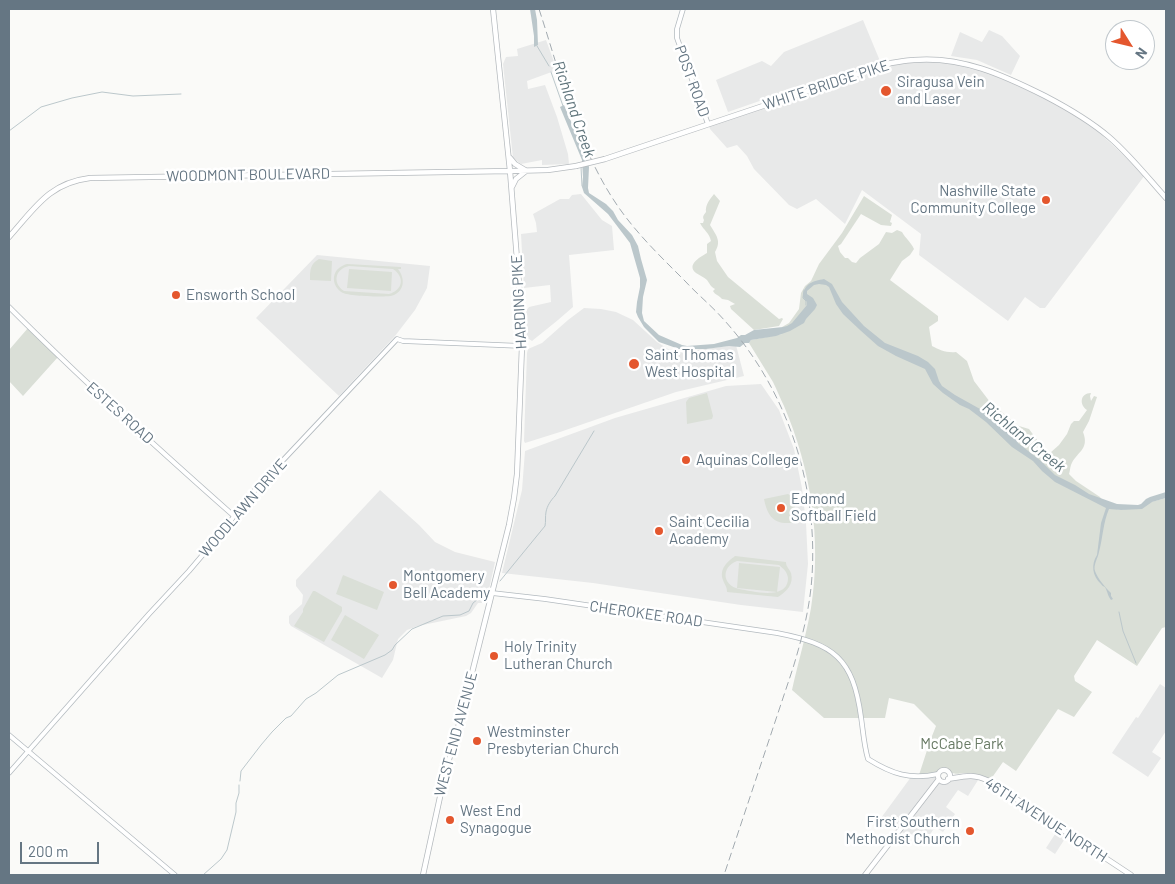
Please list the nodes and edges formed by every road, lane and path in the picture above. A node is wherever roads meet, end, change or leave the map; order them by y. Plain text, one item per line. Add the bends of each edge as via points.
1 (493, 9) edge
2 (683, 9) edge
3 (708, 124) junction
4 (508, 154) junction
5 (510, 171) junction
6 (526, 171) junction
7 (511, 191) junction
8 (1166, 198) edge
9 (9, 237) edge
10 (9, 307) edge
11 (522, 346) junction
12 (234, 516) junction
13 (492, 593) junction
14 (9, 735) edge
15 (28, 751) junction
16 (9, 773) edge
17 (949, 777) junction
18 (939, 778) junction
19 (175, 875) edge
20 (423, 875) edge
21 (865, 875) edge
22 (1131, 875) edge

1 - 4 main road, HARDING PIKE
2 - 3 street, POST ROAD via 677,38
3 - 6 main road, WHITE BRIDGE PIKE, bridge via 605,158 566,168
3 - 8 main road, WHITE BRIDGE PIKE via 892,63 935,59 951,61 994,72 1079,114 1111,138
4 - 5 main road, HARDING PIKE
4 - 6 main road via 515,165
5 - 6 main road, WHITE BRIDGE PIKE
5 - 7 main road, HARDING PIKE
5 - 9 main road, WOODMONT BOULEVARD via 90,178 72,181 50,192
6 - 7 main road via 516,179
7 - 11 main road, HARDING PIKE
10 - 12 street, ESTES ROAD via 86,383
11 - 12 street, WOODLAWN DRIVE via 397,339
11 - 13 main road, HARDING PIKE via 514,498
12 - 15 street, WOODLAWN DRIVE
13 - 18 street, CHEROKEE ROAD via 758,630 814,643 830,651 850,672 859,701 868,759 902,776 931,775
13 - 20 main road, WEST END AVENUE via 445,774
14 - 15 street
15 - 16 street, WOODLAWN DRIVE
15 - 19 street
17 - 18 main road via 946,781
17 - 18 main road via 944,770
17 - 22 main road, 46TH AVENUE NORTH via 974,776 992,782
18 - 21 main road

